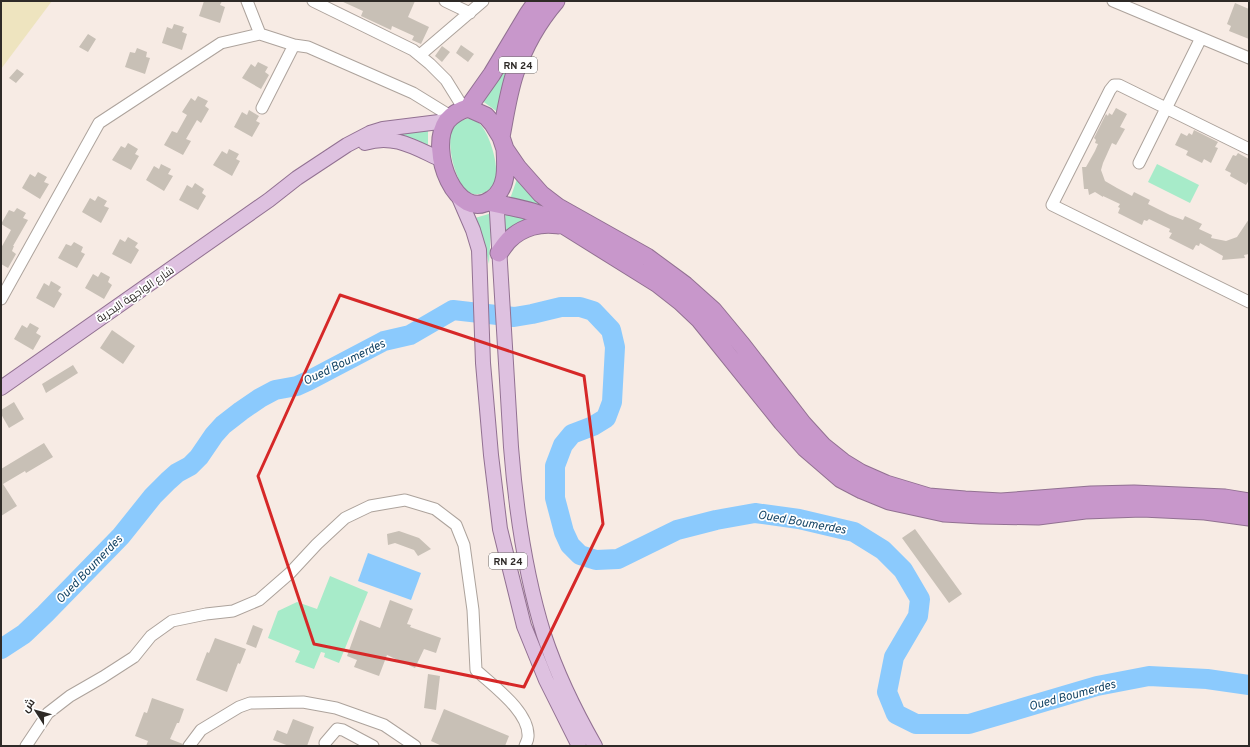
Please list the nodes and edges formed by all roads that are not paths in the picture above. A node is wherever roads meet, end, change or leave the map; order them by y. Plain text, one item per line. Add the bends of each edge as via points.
1 (247, 1) edge
2 (313, 1) edge
3 (445, 1) edge
4 (483, 1) edge
5 (537, 1) edge
6 (556, 1) edge
7 (1113, 1) edge
8 (470, 13) junction
9 (260, 34) junction
10 (1201, 38) junction
11 (294, 45) junction
12 (420, 55) junction
13 (1249, 58) edge
14 (1166, 107) junction
15 (262, 108) dead end
16 (458, 114) junction
17 (503, 143) junction
18 (1249, 149) edge
19 (442, 160) junction
20 (1139, 163) dead end
21 (457, 193) junction
22 (269, 200) junction
23 (494, 201) junction
24 (565, 226) junction
25 (499, 253) junction
26 (1, 298) edge
27 (1249, 302) edge
28 (1, 388) edge
29 (1249, 502) edge
30 (1249, 517) edge
31 (326, 743) dead end
32 (26, 746) edge
33 (189, 746) edge
34 (373, 746) edge
35 (415, 746) edge
36 (525, 746) edge
37 (579, 746) edge
38 (595, 746) edge

1 - 9 street
2 - 12 street
3 - 8 street
4 - 8 street
5 - 16 highway, RN 24 via 492,74
6 - 17 highway, RN 24 via 534,31 515,74
7 - 10 street
8 - 12 street
9 - 11 street
9 - 26 street via 221,43 99,123
10 - 13 street
10 - 14 street
11 - 15 street
11 - 16 street via 308,47
12 - 16 street via 446,80
14 - 18 street
14 - 20 street
14 - 27 street via 1114,85 1052,205
16 - 17 highway via 486,116
16 - 19 highway via 441,138
16 - 22 main road, شارع الواجهة البحرية via 370,133 303,174
17 - 23 highway via 506,172
17 - 29 highway via 518,168 541,194 558,207 647,257 685,284 713,310 823,446 861,474 929,496 965,500 1001,502 1134,494 1224,498
19 - 21 highway via 449,183
19 - 22 main road, شارع الواجهة البحرية via 397,141 374,140 352,149 283,195
21 - 23 highway via 468,202 480,205
21 - 37 main road, RN 24 via 479,250 483,363 500,529 524,626 546,680
22 - 28 main road, شارع الواجهة البحرية
23 - 24 highway via 535,212
23 - 25 main road, RN 24
24 - 25 highway via 550,223 520,231 508,240
24 - 30 highway via 658,284 681,302 699,319 805,448 841,479 862,490 889,500 944,512 980,515 1038,516 1085,510 1142,508 1205,511
25 - 38 main road, RN 24 via 514,488 527,569 545,637 578,716
31 - 34 street via 337,729
32 - 36 street via 48,713 70,696 134,657 151,636 172,621 232,611 259,600 345,518 370,506 405,500 434,509 456,525 464,544 473,610 476,670 516,707 526,725 528,738
33 - 35 street via 201,730 239,707 250,703 303,702 336,708 384,725

